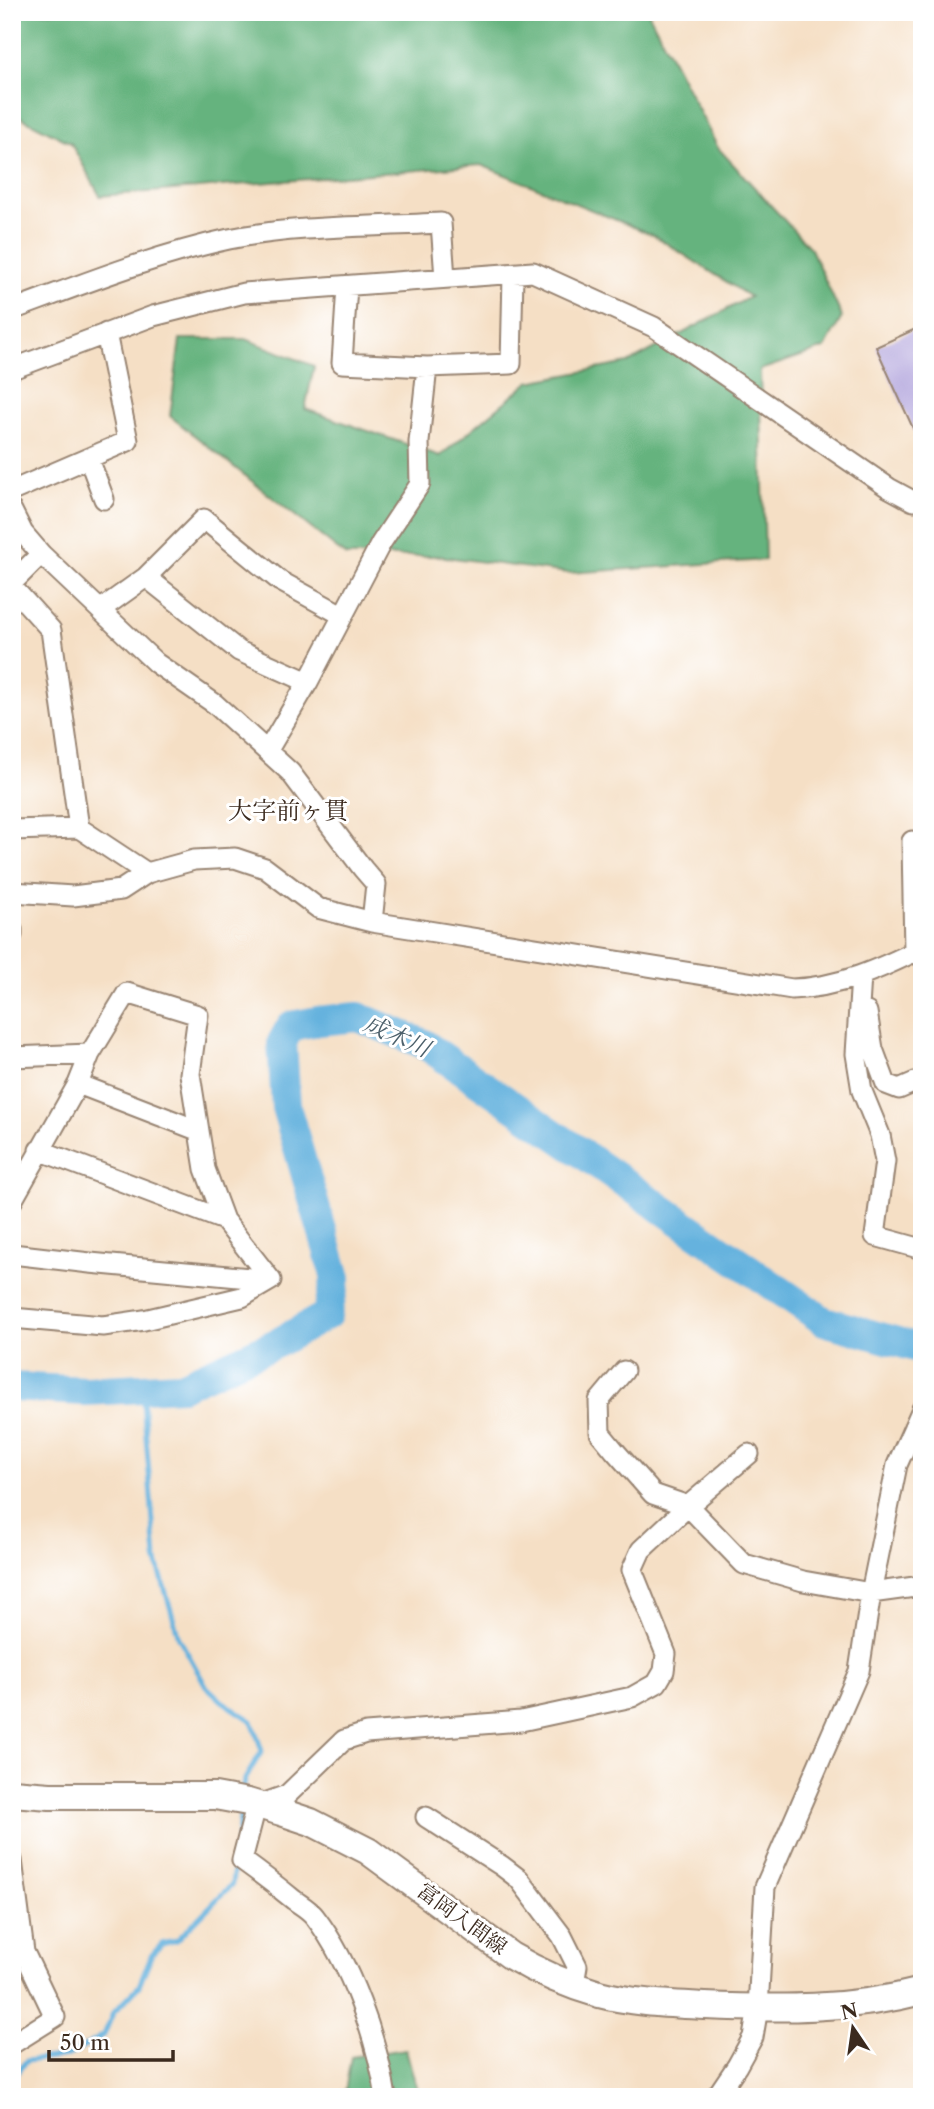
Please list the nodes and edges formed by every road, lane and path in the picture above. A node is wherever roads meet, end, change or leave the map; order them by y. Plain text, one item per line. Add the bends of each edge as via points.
1 (513, 274) junction
2 (445, 278) junction
3 (347, 286) junction
4 (12, 310) edge
5 (106, 333) junction
6 (427, 367) junction
7 (12, 369) edge
8 (89, 460) junction
9 (12, 491) edge
10 (104, 499) dead end
11 (922, 500) edge
12 (12, 511) edge
13 (41, 554) junction
14 (146, 578) junction
15 (12, 585) edge
16 (100, 610) junction
17 (342, 615) junction
18 (308, 682) junction
19 (268, 750) junction
20 (79, 828) junction
21 (12, 830) edge
22 (912, 841) dead end
23 (147, 873) junction
24 (12, 892) edge
25 (372, 922) junction
26 (919, 952) edge
27 (862, 976) junction
28 (90, 1054) junction
29 (12, 1057) edge
30 (922, 1079) edge
31 (78, 1084) junction
32 (197, 1130) junction
33 (39, 1150) junction
34 (12, 1200) edge
35 (224, 1220) junction
36 (922, 1250) edge
37 (12, 1254) edge
38 (271, 1280) junction
39 (12, 1318) edge
40 (624, 1371) dead end
41 (918, 1418) edge
42 (749, 1454) dead end
43 (688, 1506) junction
44 (922, 1586) edge
45 (872, 1593) junction
46 (12, 1793) edge
47 (259, 1805) junction
48 (426, 1817) dead end
49 (12, 1860) edge
50 (574, 1984) junction
51 (922, 1991) edge
52 (758, 2008) junction
53 (12, 2044) edge
54 (386, 2097) edge
55 (716, 2097) edge

1 - 2 street
1 - 6 street via 510,364
1 - 11 street via 533,272 654,327 889,488 913,501
2 - 3 street
2 - 4 street via 441,223 285,231 229,239 125,268
3 - 5 street via 244,293
3 - 6 street via 342,363
5 - 7 street
5 - 8 street via 128,441
6 - 17 street via 419,442 421,484 381,543
8 - 9 street
8 - 10 street
12 - 13 street
13 - 15 street
13 - 16 street
14 - 16 street
14 - 17 street via 204,519 280,581
14 - 18 street via 239,652
15 - 20 street via 51,629
16 - 19 street via 156,663 215,704
17 - 18 street
18 - 19 street
19 - 25 street via 376,884
20 - 21 street
20 - 23 street
22 - 26 street
23 - 24 street via 121,890 73,896
23 - 25 street via 194,860 235,858 265,868 318,908
25 - 27 street via 792,989
26 - 27 street
27 - 30 street via 873,1049 886,1084 899,1089
27 - 36 street via 856,1054 862,1091 885,1161 875,1236
28 - 29 street
28 - 31 street
28 - 32 street via 127,993 198,1015 190,1074
31 - 32 street
31 - 33 street
32 - 35 street via 205,1169
33 - 34 street
33 - 35 street
35 - 38 street
37 - 38 street
38 - 39 street via 242,1297 144,1320 103,1326
40 - 43 street via 599,1401 600,1433 653,1494
41 - 45 street via 897,1465
42 - 43 street
43 - 45 street via 744,1564 803,1581
43 - 47 street via 641,1550 632,1570 666,1654 657,1683 632,1697 521,1721 366,1733 344,1740 287,1795
44 - 45 street
45 - 52 street via 859,1671 765,1887
46 - 47 main road, 富岡入間線 via 215,1796
47 - 50 main road, 富岡入間線 via 311,1822 368,1851 511,1956
47 - 54 street via 243,1860 314,1915 334,1947 351,1978 383,2074
48 - 50 street via 519,1879 562,1936 577,1966
49 - 53 street via 24,1952 55,2017
50 - 52 main road, 富岡入間線 via 631,2000
51 - 52 main road, 富岡入間線 via 835,2007
52 - 55 street via 753,2036

